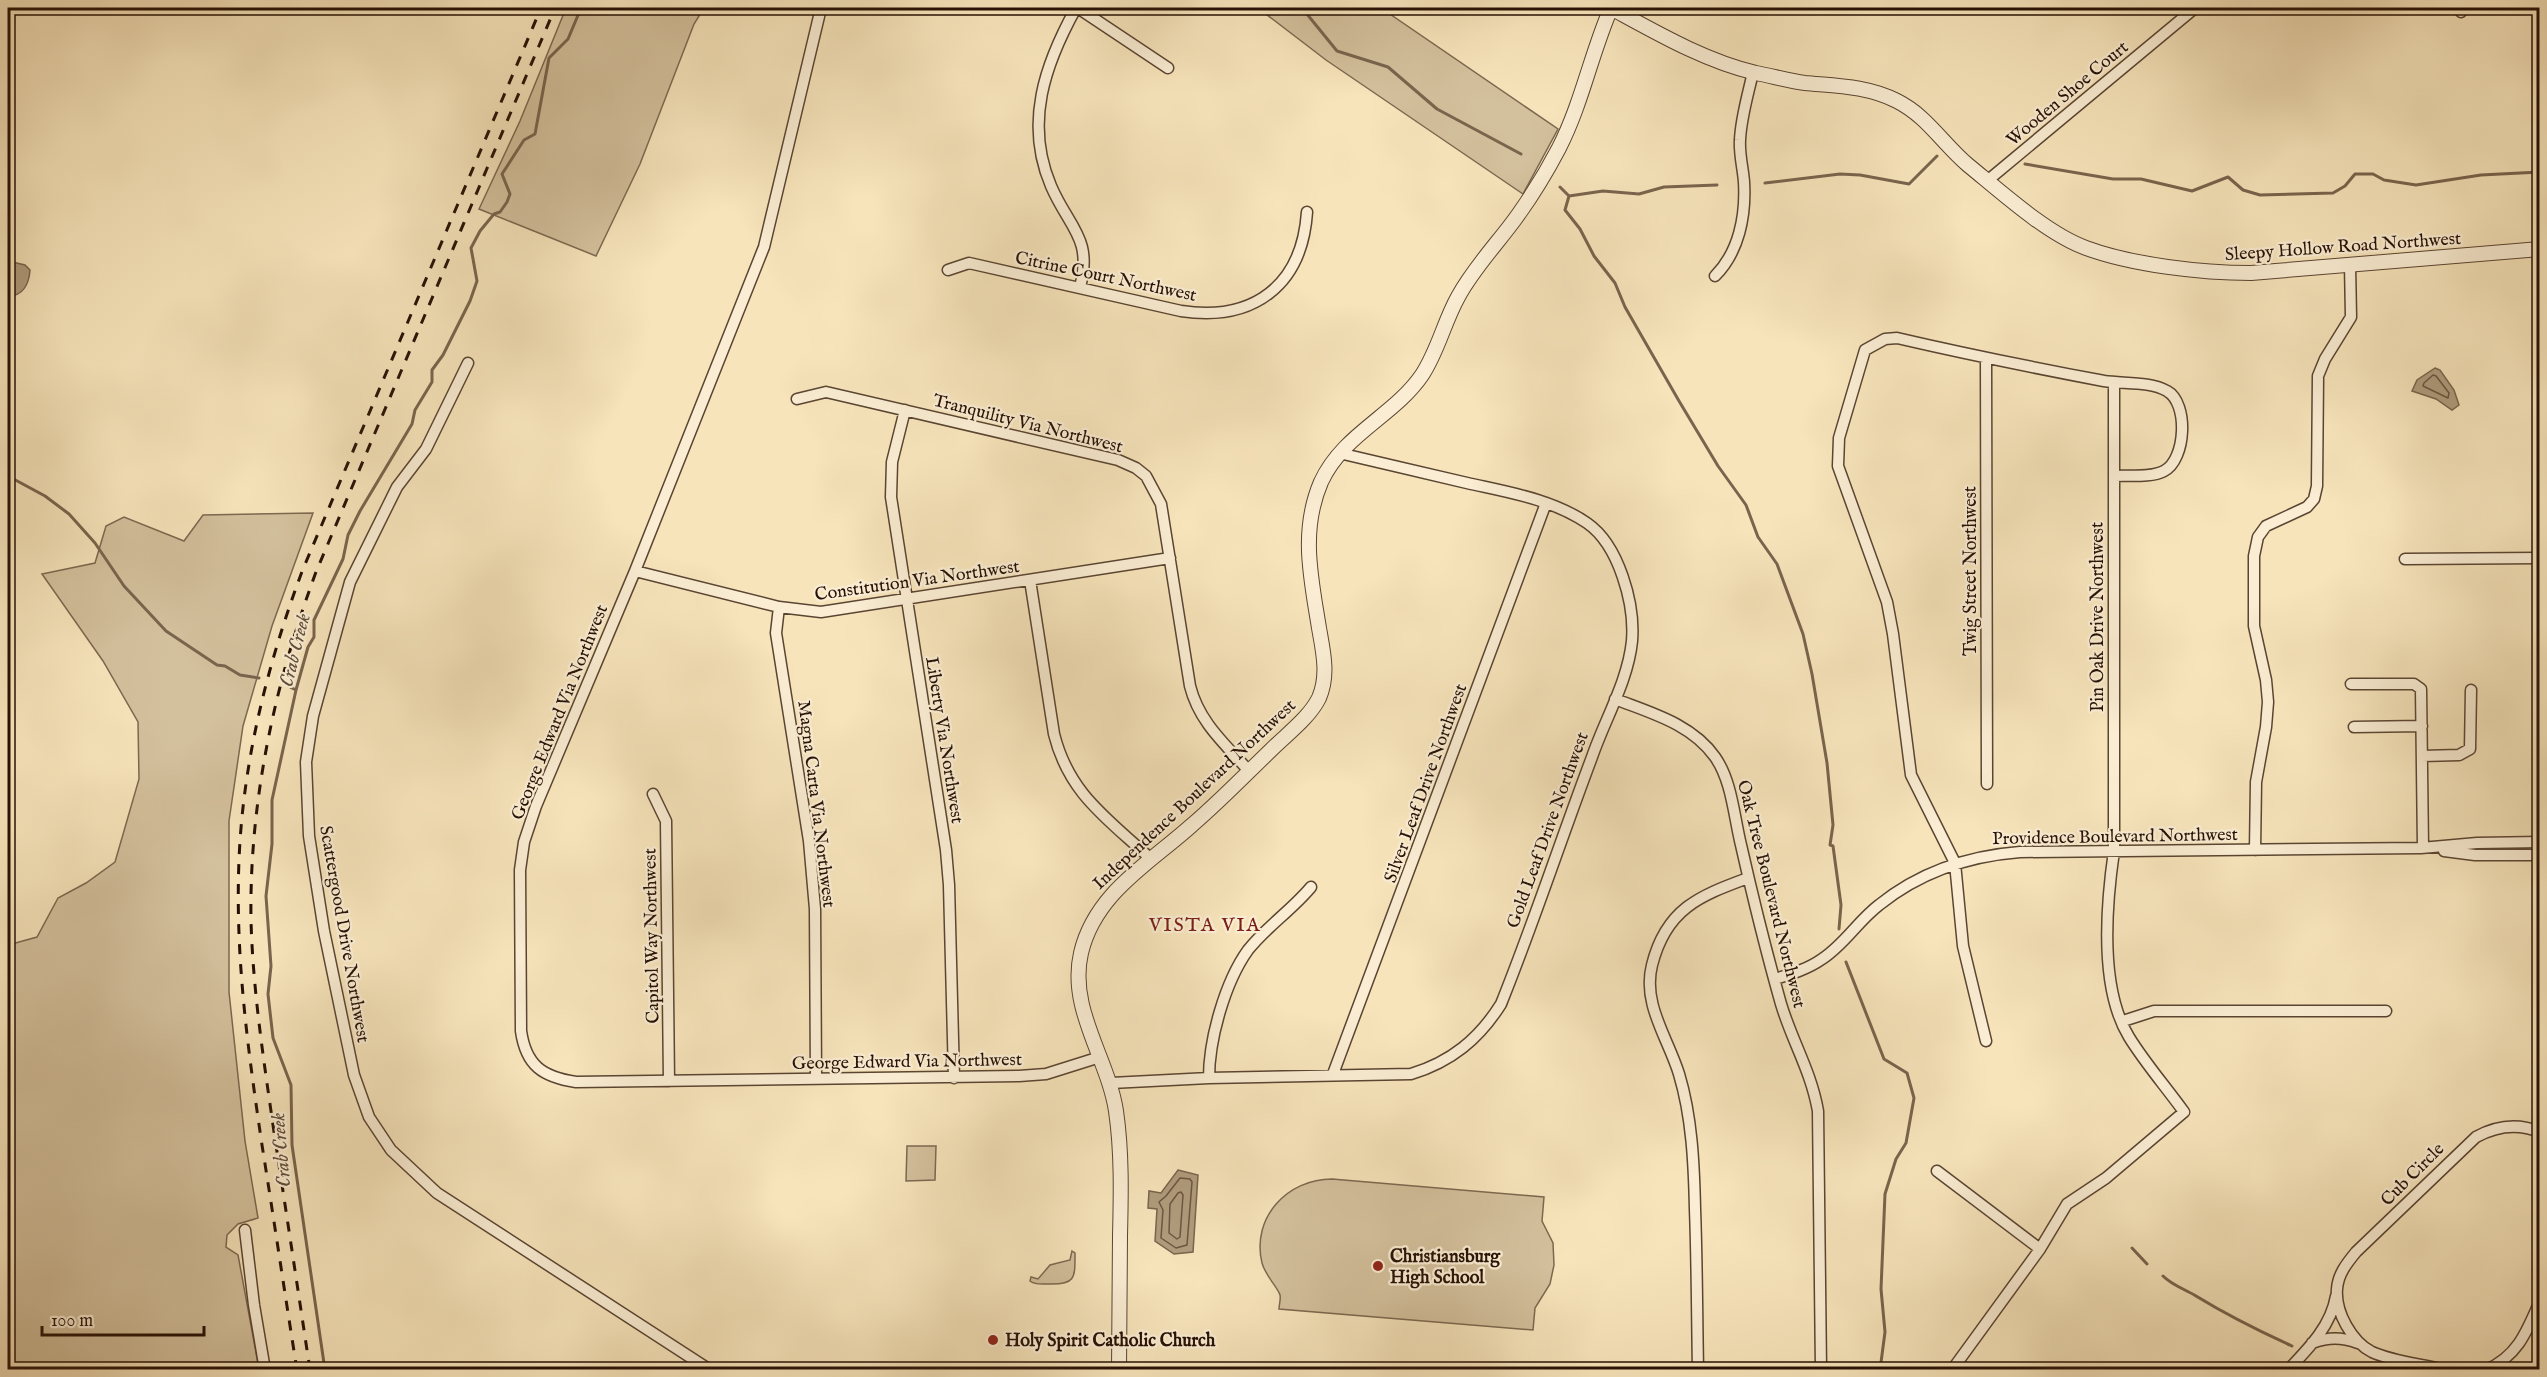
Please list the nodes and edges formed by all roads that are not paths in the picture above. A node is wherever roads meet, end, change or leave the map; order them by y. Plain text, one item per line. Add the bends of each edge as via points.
1 (821, 8) edge
2 (1077, 8) edge
3 (1611, 8) edge
4 (2195, 8) edge
5 (1168, 68) dead end
6 (1753, 72) junction
7 (1987, 181) junction
8 (1307, 212) dead end
9 (2540, 249) edge
10 (2350, 264) junction
11 (948, 270) dead end
12 (1715, 276) dead end
13 (1080, 287) junction
14 (1986, 358) junction
15 (468, 363) dead end
16 (2114, 382) junction
17 (797, 399) dead end
18 (905, 410) junction
19 (1339, 453) junction
20 (2114, 476) junction
21 (1546, 503) junction
22 (1170, 558) junction
23 (2540, 558) edge
24 (2405, 560) dead end
25 (635, 571) junction
26 (1030, 580) junction
27 (907, 600) junction
28 (779, 607) junction
29 (2351, 684) dead end
30 (2472, 690) dead end
31 (1615, 699) junction
32 (2422, 726) junction
33 (2354, 727) dead end
34 (2422, 756) junction
35 (1249, 771) junction
36 (1988, 784) dead end
37 (653, 794) dead end
38 (2540, 842) edge
39 (2423, 848) junction
40 (2255, 850) junction
41 (2114, 851) junction
42 (2540, 855) edge
43 (1150, 859) junction
44 (1955, 863) junction
45 (1748, 879) junction
46 (1311, 887) dead end
47 (1775, 979) junction
48 (2386, 1011) dead end
49 (2122, 1021) junction
50 (1986, 1041) dead end
51 (1100, 1057) junction
52 (1333, 1074) junction
53 (954, 1078) junction
54 (1209, 1078) junction
55 (816, 1079) junction
56 (669, 1081) junction
57 (1111, 1083) junction
58 (2540, 1132) edge
59 (1937, 1171) dead end
60 (245, 1230) dead end
61 (2040, 1249) junction
62 (2337, 1290) junction
63 (2540, 1301) edge
64 (2312, 1343) junction
65 (2358, 1343) junction
66 (265, 1370) edge
67 (710, 1370) edge
68 (1119, 1370) edge
69 (1698, 1370) edge
70 (1821, 1370) edge
71 (1952, 1370) edge
72 (2288, 1370) edge
73 (2445, 1370) edge
74 (2486, 1370) edge

1 - 25 street, George Edward Via Northwest via 764,247
2 - 5 street
2 - 13 street via 1060,37 1043,84 1039,134 1050,183 1085,254
3 - 6 street, Sleepy Hollow Road Northwest via 1708,57
3 - 19 street, Independence Boulevard Northwest via 1559,148 1519,214 1459,295 1429,363 1406,393
4 - 7 street, Wooden Shoe Court
6 - 7 street, Sleepy Hollow Road Northwest via 1872,91 1898,102 1919,115
6 - 12 street via 1740,144 1744,197 1740,230 1727,264
7 - 10 street, Sleepy Hollow Road Northwest via 2057,234 2085,248 2123,258 2216,273
8 - 13 street, Citrine Court Northwest via 1305,235 1287,275 1274,291 1239,309 1202,314
9 - 10 street, Sleepy Hollow Road Northwest
10 - 40 street via 2350,317 2318,376 2314,499 2307,507 2266,526 2258,537 2254,555 2254,626 2268,702 2256,782
11 - 13 street, Citrine Court Northwest via 969,263
14 - 16 street
14 - 36 street, Twig Street Northwest
14 - 44 street via 1897,338 1873,344 1865,350 1837,451 1839,472 1890,617 1911,775
15 - 67 street, Scattergood Drive Northwest via 426,449 397,487 350,582 313,716 306,762 309,836 354,1076 369,1118 391,1150 438,1193
16 - 20 street, Pin Oak Drive Northwest
16 - 20 street via 2160,388 2176,399 2180,409 2180,449 2176,460 2163,472
17 - 18 street, Tranquility Via Northwest via 826,392
18 - 22 street, Tranquility Via Northwest via 1118,460 1136,468 1146,476 1161,504
18 - 27 street, Liberty Via Northwest via 890,479
19 - 21 street, Gold Leaf Drive Northwest
19 - 35 street, Independence Boulevard Northwest via 1323,478 1309,520 1309,564 1325,664 1324,682 1318,700 1305,717
20 - 41 street, Pin Oak Drive Northwest
21 - 31 street, Gold Leaf Drive Northwest via 1569,511 1590,525 1607,545 1626,587 1632,614 1632,643
21 - 52 street, Silver Leaf Drive Northwest
22 - 26 street, Constitution Via Northwest
22 - 35 street, Tranquility Via Northwest via 1195,706
23 - 24 street
25 - 28 street, Constitution Via Northwest
25 - 56 street, George Edward Via Northwest via 524,842 518,904 521,1031 523,1049 531,1062 558,1079
26 - 27 street, Constitution Via Northwest
26 - 43 street via 1060,757 1072,782 1088,801
27 - 28 street, Constitution Via Northwest via 821,612
27 - 53 street, Liberty Via Northwest via 950,885
28 - 55 street, Magna Carta Via Northwest via 776,633 809,841 815,909
29 - 32 street via 2418,686 2423,693
30 - 34 street via 2470,749 2459,755
31 - 45 street, Oak Tree Boulevard Northwest via 1672,721 1703,743 1716,759 1725,778
31 - 52 street, Gold Leaf Drive Northwest via 1501,1004 1488,1025 1468,1044 1431,1068 1411,1074
32 - 33 street
32 - 34 street
34 - 39 street
35 - 43 street, Independence Boulevard Northwest
37 - 56 street, Capitol Way Northwest via 666,821
38 - 39 street, Providence Boulevard Northwest
39 - 40 street, Providence Boulevard Northwest
39 - 42 street, Providence Boulevard Northwest via 2475,855
40 - 41 street, Providence Boulevard Northwest
41 - 44 street, Providence Boulevard Northwest via 2020,852
41 - 49 street, Pin Oak Drive Northwest via 2108,966
43 - 51 street, Independence Boulevard Northwest via 1113,892 1087,935 1081,953 1080,994
44 - 47 street, Providence Boulevard Northwest via 1892,895 1822,959
44 - 50 street via 1964,946
45 - 47 street, Oak Tree Boulevard Northwest
45 - 69 street via 1694,900 1673,919 1656,953 1650,982 1658,1023 1679,1074 1691,1140
46 - 54 street via 1253,945 1234,975 1213,1039
47 - 70 street, Oak Tree Boulevard Northwest via 1808,1070 1818,1111
48 - 49 street via 2154,1011
49 - 61 street, Pin Oak Drive Northwest via 2128,1036 2184,1112 2106,1178 2067,1204
51 - 53 street, George Edward Via Northwest via 1046,1074
51 - 57 street, Independence Boulevard Northwest
52 - 54 street, Gold Leaf Drive Northwest
53 - 55 street, George Edward Via Northwest
54 - 57 street, Gold Leaf Drive Northwest
55 - 56 street, George Edward Via Northwest
57 - 68 street, Independence Boulevard Northwest via 1121,1188
58 - 62 street, Cub Circle via 2507,1126 2485,1132 2467,1144 2356,1252 2343,1269
59 - 61 street
60 - 66 street
61 - 71 street
62 - 64 street, Cub Circle via 2332,1314
62 - 65 street via 2345,1321
63 - 74 street via 2517,1348
64 - 65 street via 2338,1337
64 - 72 street, Cub Circle
65 - 73 street via 2380,1354

